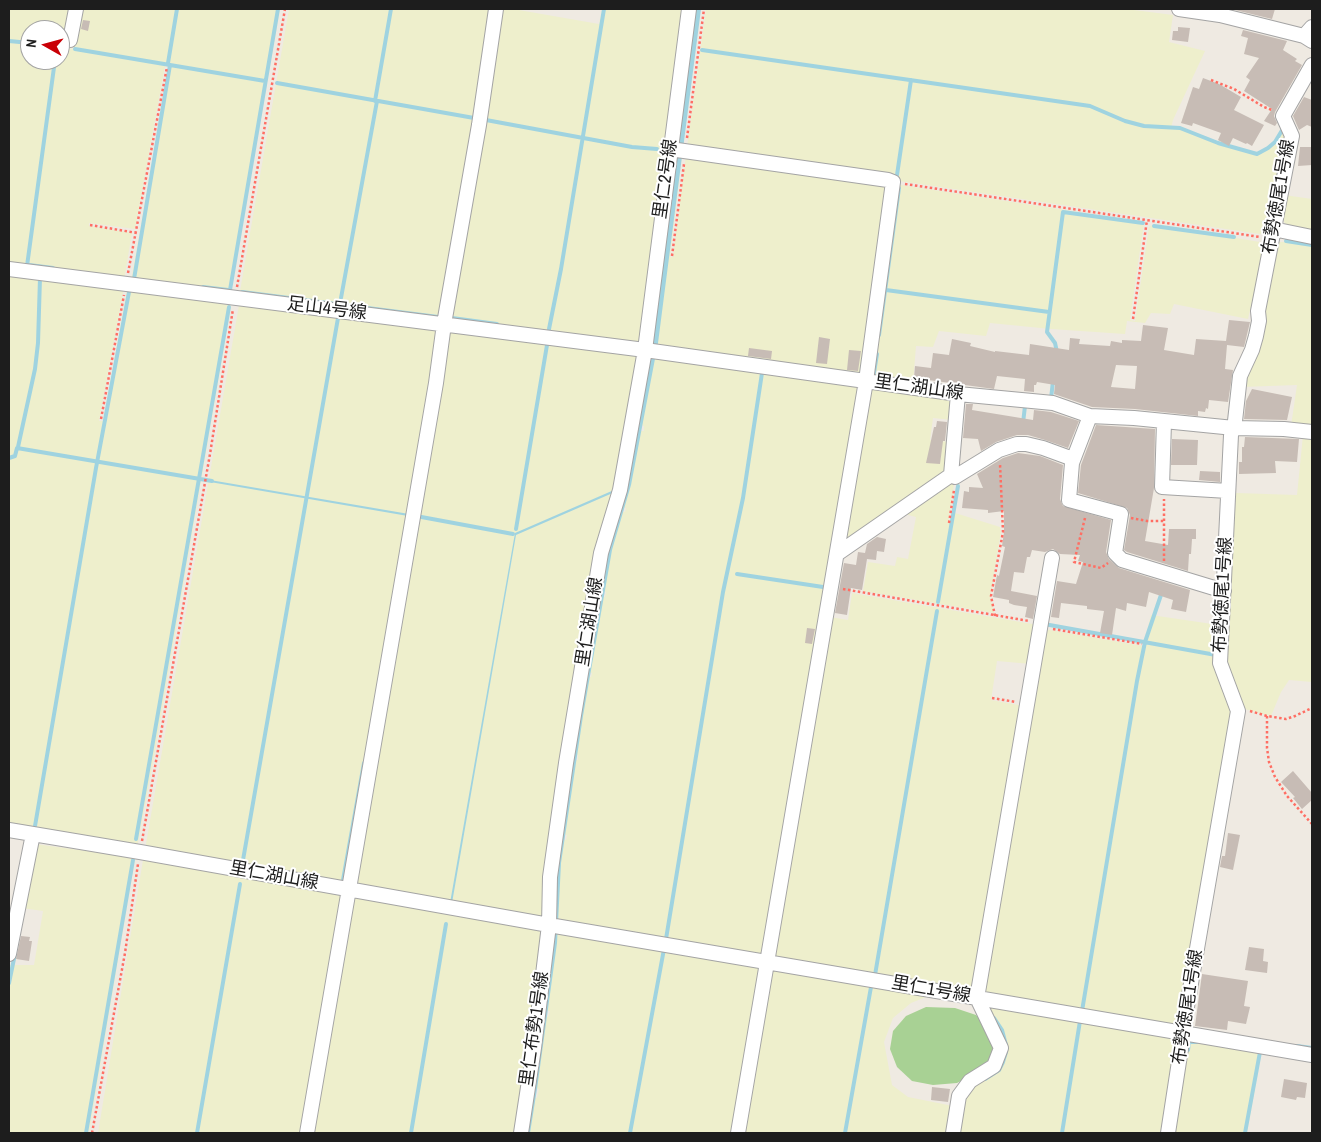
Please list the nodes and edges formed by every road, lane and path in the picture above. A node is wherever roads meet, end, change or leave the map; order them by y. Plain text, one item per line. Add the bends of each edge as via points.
1 (76, 9) edge
2 (285, 9) edge
3 (496, 9) edge
4 (689, 9) edge
5 (704, 9) edge
6 (1179, 9) edge
7 (1309, 35) edge
8 (70, 40) dead end
9 (1312, 65) edge
10 (167, 67) dead end
11 (1211, 80) dead end
12 (1284, 115) junction
13 (670, 149) junction
14 (686, 150) junction
15 (894, 182) junction
16 (1147, 220) junction
17 (90, 225) dead end
18 (136, 233) junction
19 (1272, 234) junction
20 (1312, 237) edge
21 (672, 256) dead end
22 (9, 269) edge
23 (126, 284) junction
24 (235, 297) junction
25 (1133, 319) dead end
26 (444, 324) junction
27 (645, 350) junction
28 (866, 381) junction
29 (958, 394) junction
30 (1090, 416) junction
31 (101, 419) dead end
32 (1164, 422) junction
33 (1234, 428) junction
34 (1312, 432) edge
35 (999, 450) junction
36 (1073, 458) junction
37 (953, 476) junction
38 (1164, 487) junction
39 (1228, 491) junction
40 (1089, 505) junction
41 (1120, 516) junction
42 (1165, 521) junction
43 (949, 523) dead end
44 (837, 554) junction
45 (1117, 555) junction
46 (1052, 558) dead end
47 (1163, 572) junction
48 (831, 587) junction
49 (1224, 591) junction
50 (995, 616) junction
51 (1040, 626) junction
52 (1142, 644) dead end
53 (992, 698) dead end
54 (1027, 704) junction
55 (1312, 708) edge
56 (1237, 709) junction
57 (1267, 716) junction
58 (1312, 824) edge
59 (9, 830) edge
60 (33, 834) junction
61 (140, 852) junction
62 (348, 889) junction
63 (549, 925) junction
64 (9, 954) edge
65 (768, 962) junction
66 (977, 998) junction
67 (1183, 1033) junction
68 (1312, 1055) edge
69 (92, 1133) edge
70 (308, 1133) edge
71 (520, 1133) edge
72 (738, 1133) edge
73 (953, 1133) edge
74 (1168, 1133) edge

1 - 8 street
2 - 24 path
3 - 26 street
4 - 13 street, 里仁2号線
5 - 14 path
6 - 7 street
9 - 12 street, 布勢徳尾1号線
10 - 18 path
11 - 12 path
12 - 19 street, 布勢徳尾1号線 via 1292,136
13 - 14 street
13 - 27 street, 里仁2号線
14 - 15 street
14 - 21 path
15 - 16 path
15 - 28 street
16 - 19 path
16 - 25 path
17 - 18 path
18 - 23 path
19 - 20 street
19 - 33 street, 布勢徳尾1号線 via 1256,336 1240,376
22 - 23 street, 足山4号線
23 - 24 street, 足山4号線
23 - 31 path
24 - 26 street, 足山4号線
24 - 61 path
26 - 27 street, 足山4号線
26 - 62 street
27 - 28 street, 里仁湖山線
27 - 63 street, 里仁湖山線 via 620,490 601,553 550,877
28 - 29 street, 里仁湖山線
28 - 44 street
29 - 30 street, 里仁湖山線 via 1053,403
29 - 37 street
30 - 32 street, 里仁湖山線
30 - 36 street
32 - 33 street, 里仁湖山線
32 - 38 street
33 - 34 street, 里仁湖山線
33 - 39 street, 布勢徳尾1号線 via 1230,435
35 - 36 street via 1026,444
35 - 37 street
35 - 50 path via 1002,532 991,596
36 - 40 street via 1069,500
37 - 43 path
37 - 44 street
38 - 39 street
38 - 42 path
39 - 49 street, 布勢徳尾1号線
40 - 41 street
40 - 45 path via 1074,562 1101,568
41 - 42 path
41 - 45 street via 1114,553
42 - 47 path
44 - 48 street
45 - 47 street via 1122,560
46 - 51 street
47 - 49 street
48 - 50 path
48 - 65 street
49 - 56 street, 布勢徳尾1号線 via 1220,663
50 - 51 path via 1037,622
51 - 52 path
51 - 54 street
53 - 54 path
54 - 66 street
55 - 57 path via 1286,719
56 - 57 path
56 - 67 street, 布勢徳尾1号線
57 - 58 path via 1267,748 1275,777
59 - 60 street, 里仁湖山線
60 - 61 street, 里仁湖山線
60 - 64 street
61 - 62 street, 里仁湖山線
61 - 69 path
62 - 63 street, 里仁湖山線
62 - 70 street
63 - 65 street, 里仁1号線
63 - 71 street, 里仁布勢1号線
65 - 66 street, 里仁1号線
65 - 72 street
66 - 67 street, 里仁1号線
66 - 73 street via 1001,1048 994,1066 970,1082 958,1096
67 - 68 street, 里仁1号線
67 - 74 street, 布勢徳尾1号線

